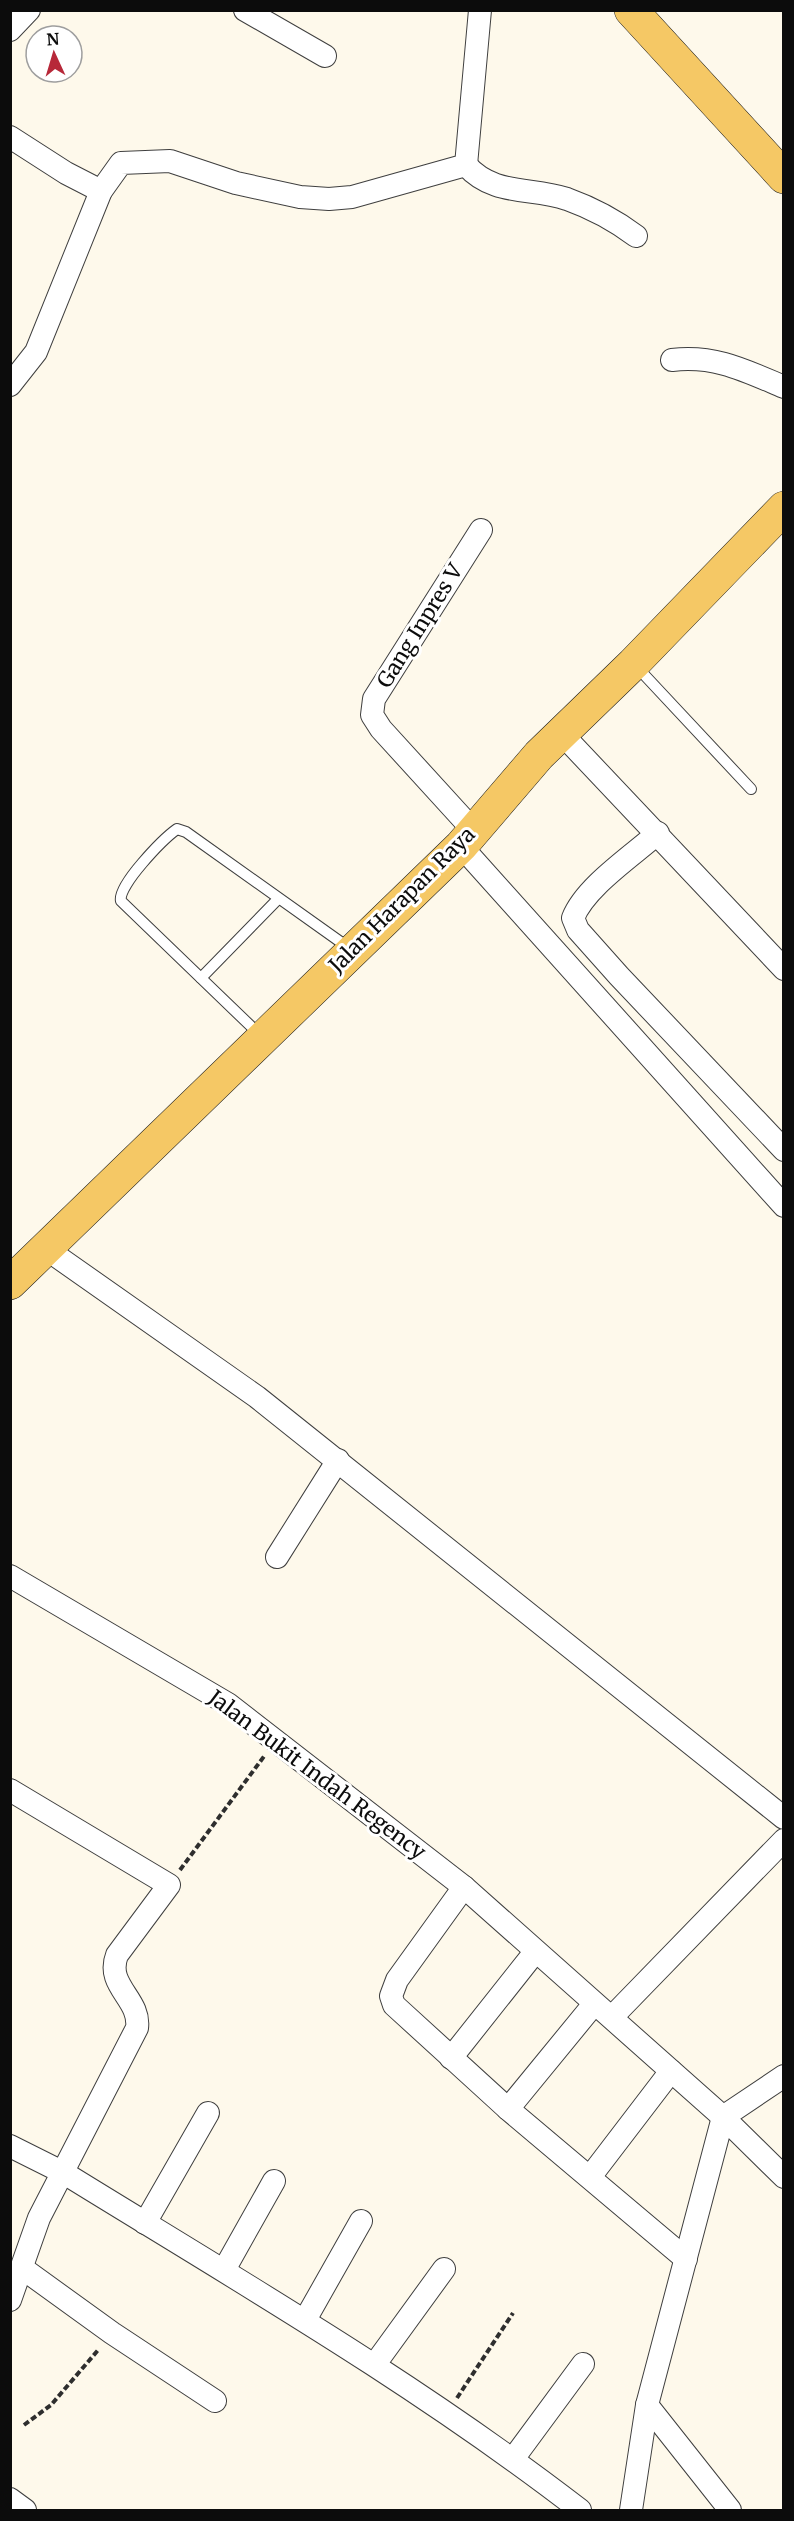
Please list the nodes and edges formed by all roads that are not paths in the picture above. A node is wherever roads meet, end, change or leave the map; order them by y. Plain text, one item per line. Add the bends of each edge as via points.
1 (28, 10) edge
2 (245, 10) edge
3 (480, 10) edge
4 (631, 10) edge
5 (10, 30) edge
6 (325, 57) dead end
7 (10, 137) edge
8 (466, 165) junction
9 (783, 177) edge
10 (101, 191) junction
11 (636, 236) dead end
12 (672, 360) dead end
13 (10, 385) edge
14 (783, 387) edge
15 (783, 508) edge
16 (481, 530) dead end
17 (633, 663) junction
18 (561, 733) junction
19 (751, 789) dead end
20 (658, 833) junction
21 (467, 838) junction
22 (278, 899) junction
23 (352, 951) junction
24 (783, 969) edge
25 (201, 978) junction
26 (263, 1038) junction
27 (783, 1150) edge
28 (783, 1206) edge
29 (45, 1248) junction
30 (10, 1282) edge
31 (338, 1460) junction
32 (277, 1557) dead end
33 (10, 1576) edge
34 (10, 1790) edge
35 (783, 1818) edge
36 (783, 1840) edge
37 (464, 1887) junction
38 (536, 1952) junction
39 (594, 2004) junction
40 (612, 2017) junction
41 (451, 2058) junction
42 (671, 2071) junction
43 (783, 2076) edge
44 (508, 2109) junction
45 (208, 2113) dead end
46 (723, 2117) junction
47 (10, 2146) edge
48 (64, 2174) junction
49 (590, 2177) junction
50 (783, 2177) edge
51 (274, 2181) dead end
52 (361, 2221) dead end
53 (145, 2223) junction
54 (686, 2259) junction
55 (22, 2268) junction
56 (444, 2269) dead end
57 (224, 2270) junction
58 (10, 2300) edge
59 (304, 2320) junction
60 (375, 2364) junction
61 (583, 2364) dead end
62 (215, 2401) dead end
63 (647, 2405) junction
64 (513, 2459) junction
65 (10, 2499) edge
66 (25, 2511) edge
67 (580, 2511) edge
68 (631, 2511) edge
69 (730, 2511) edge

1 - 5 street
2 - 6 street
3 - 8 street
4 - 9 main road
7 - 10 street
8 - 10 street via 352,197 329,199 236,183 170,161 143,160 121,163
8 - 11 street via 477,178 492,185 566,199 611,219
10 - 13 street via 36,352
12 - 14 street via 695,357 720,361
15 - 17 main road, Jalan Harapan Raya
16 - 21 street, Gang Inpres V via 374,699 372,715
17 - 18 main road, Jalan Harapan Raya
17 - 19 lane
18 - 20 street
18 - 21 main road, Jalan Harapan Raya
20 - 24 street
20 - 27 street via 578,905 573,918 578,930 619,976
21 - 23 main road, Jalan Harapan Raya
21 - 28 street, Gang Inpres V
22 - 23 lane
22 - 25 lane
22 - 25 lane via 186,832 177,829 166,837 119,895
23 - 26 main road, Jalan Harapan Raya
25 - 26 lane
26 - 29 main road, Jalan Harapan Raya
29 - 30 main road, Jalan Harapan Raya
29 - 31 street via 226,1373
31 - 32 street
31 - 35 street
33 - 37 street, Jalan Bukit Indah Regency via 228,1704
34 - 48 street via 169,1885 113,1965 120,1988 134,2006 136,2028
36 - 40 street
37 - 38 street, Jalan Bukit Indah Regency
37 - 41 street via 397,1980 391,1996 394,2005
38 - 39 street, Jalan Bukit Indah Regency
38 - 41 street
39 - 40 street, Jalan Bukit Indah Regency
39 - 44 street
40 - 42 street, Jalan Bukit Indah Regency
41 - 44 street
42 - 46 street, Jalan Bukit Indah Regency
42 - 49 street
43 - 46 street
44 - 49 street
45 - 53 street
46 - 50 street, Jalan Bukit Indah Regency
46 - 54 street
47 - 48 street
48 - 53 street
48 - 55 street via 39,2217
49 - 54 street
51 - 57 street
52 - 59 street
53 - 57 street
54 - 63 street
55 - 58 street
55 - 62 street
56 - 60 street
57 - 59 street
59 - 60 street
60 - 64 street
61 - 64 street
63 - 68 street
63 - 69 street
64 - 67 street
65 - 66 street

